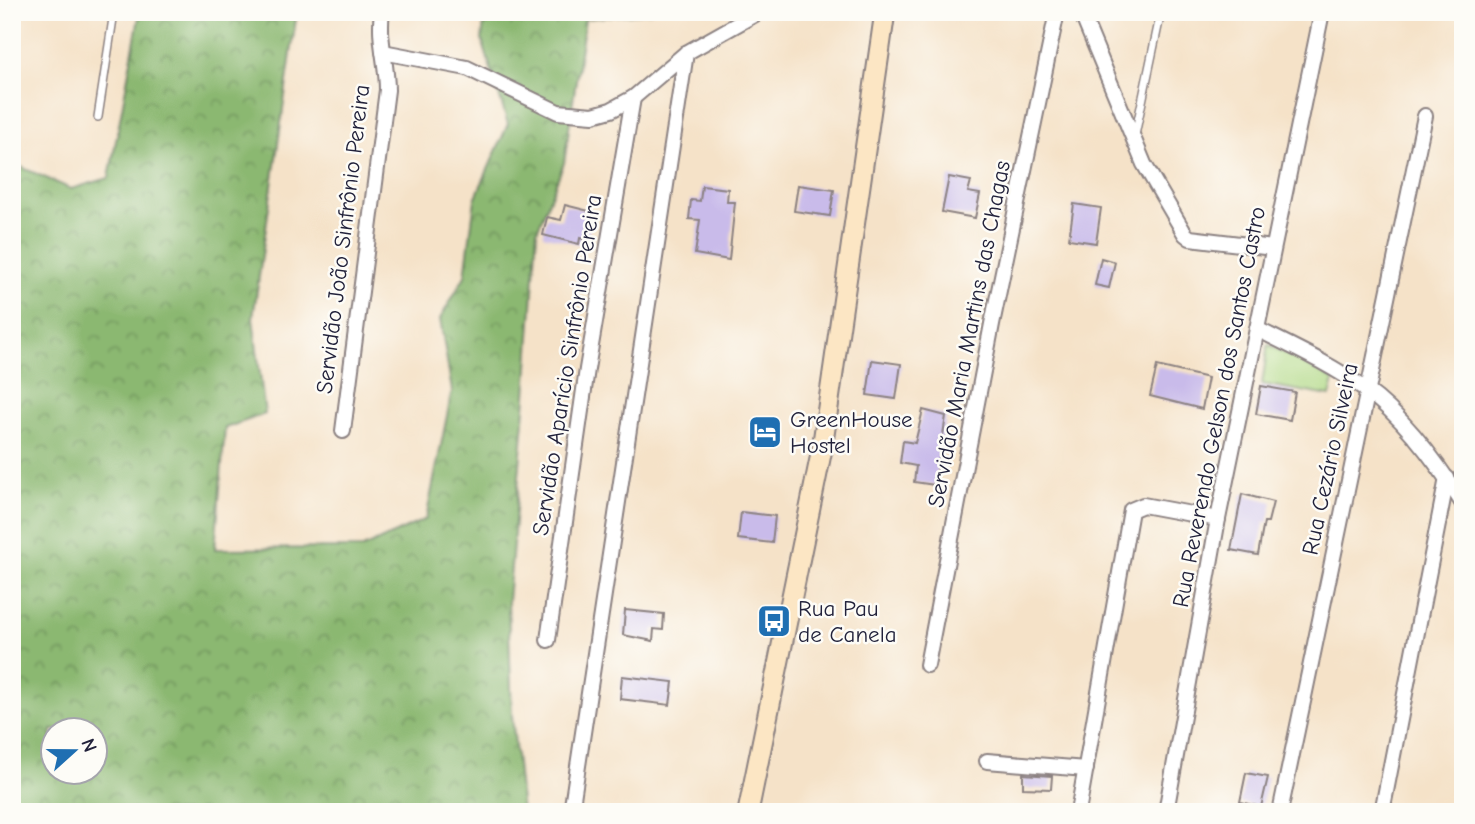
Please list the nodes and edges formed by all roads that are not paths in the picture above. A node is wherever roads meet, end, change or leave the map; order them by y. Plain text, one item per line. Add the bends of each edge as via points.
1 (114, 12) edge
2 (382, 12) edge
3 (759, 12) edge
4 (885, 12) edge
5 (1057, 12) edge
6 (1081, 12) edge
7 (1161, 12) edge
8 (1322, 12) edge
9 (737, 18) edge
10 (383, 52) junction
11 (686, 53) junction
12 (633, 98) junction
13 (1424, 116) dead end
14 (98, 117) dead end
15 (1134, 141) junction
16 (1273, 248) junction
17 (1257, 328) junction
18 (1367, 390) junction
19 (342, 431) dead end
20 (1447, 478) junction
21 (1463, 504) edge
22 (1218, 519) junction
23 (548, 640) dead end
24 (928, 665) dead end
25 (987, 761) dead end
26 (1086, 769) junction
27 (571, 812) edge
28 (748, 812) edge
29 (1078, 812) edge
30 (1166, 812) edge
31 (1280, 812) edge
32 (1382, 812) edge

1 - 14 lane
2 - 10 street, Servidão João Sinfrônio Pereira via 378,36
3 - 9 street
4 - 28 street via 822,449
5 - 24 street, Servidão Maria Martins das Chagas
6 - 15 street
7 - 15 lane
8 - 16 street, Rua Reverendo Gelson dos Santos Castro
9 - 11 street
10 - 12 street via 475,70 558,112 593,115
10 - 19 street, Servidão João Sinfrônio Pereira via 387,90
11 - 12 street
11 - 27 street
12 - 23 street, Servidão Aparício Sinfrônio Pereira
13 - 18 street, Rua Cezário Silveira
15 - 16 street via 1185,234
16 - 17 street, Rua Reverendo Gelson dos Santos Castro
17 - 18 street
17 - 22 street, Rua Reverendo Gelson dos Santos Castro
18 - 20 street
18 - 31 street, Rua Cezário Silveira
20 - 21 street
20 - 32 street
22 - 26 street via 1143,505 1131,510
22 - 30 street, Rua Reverendo Gelson dos Santos Castro
25 - 26 street
26 - 29 street

